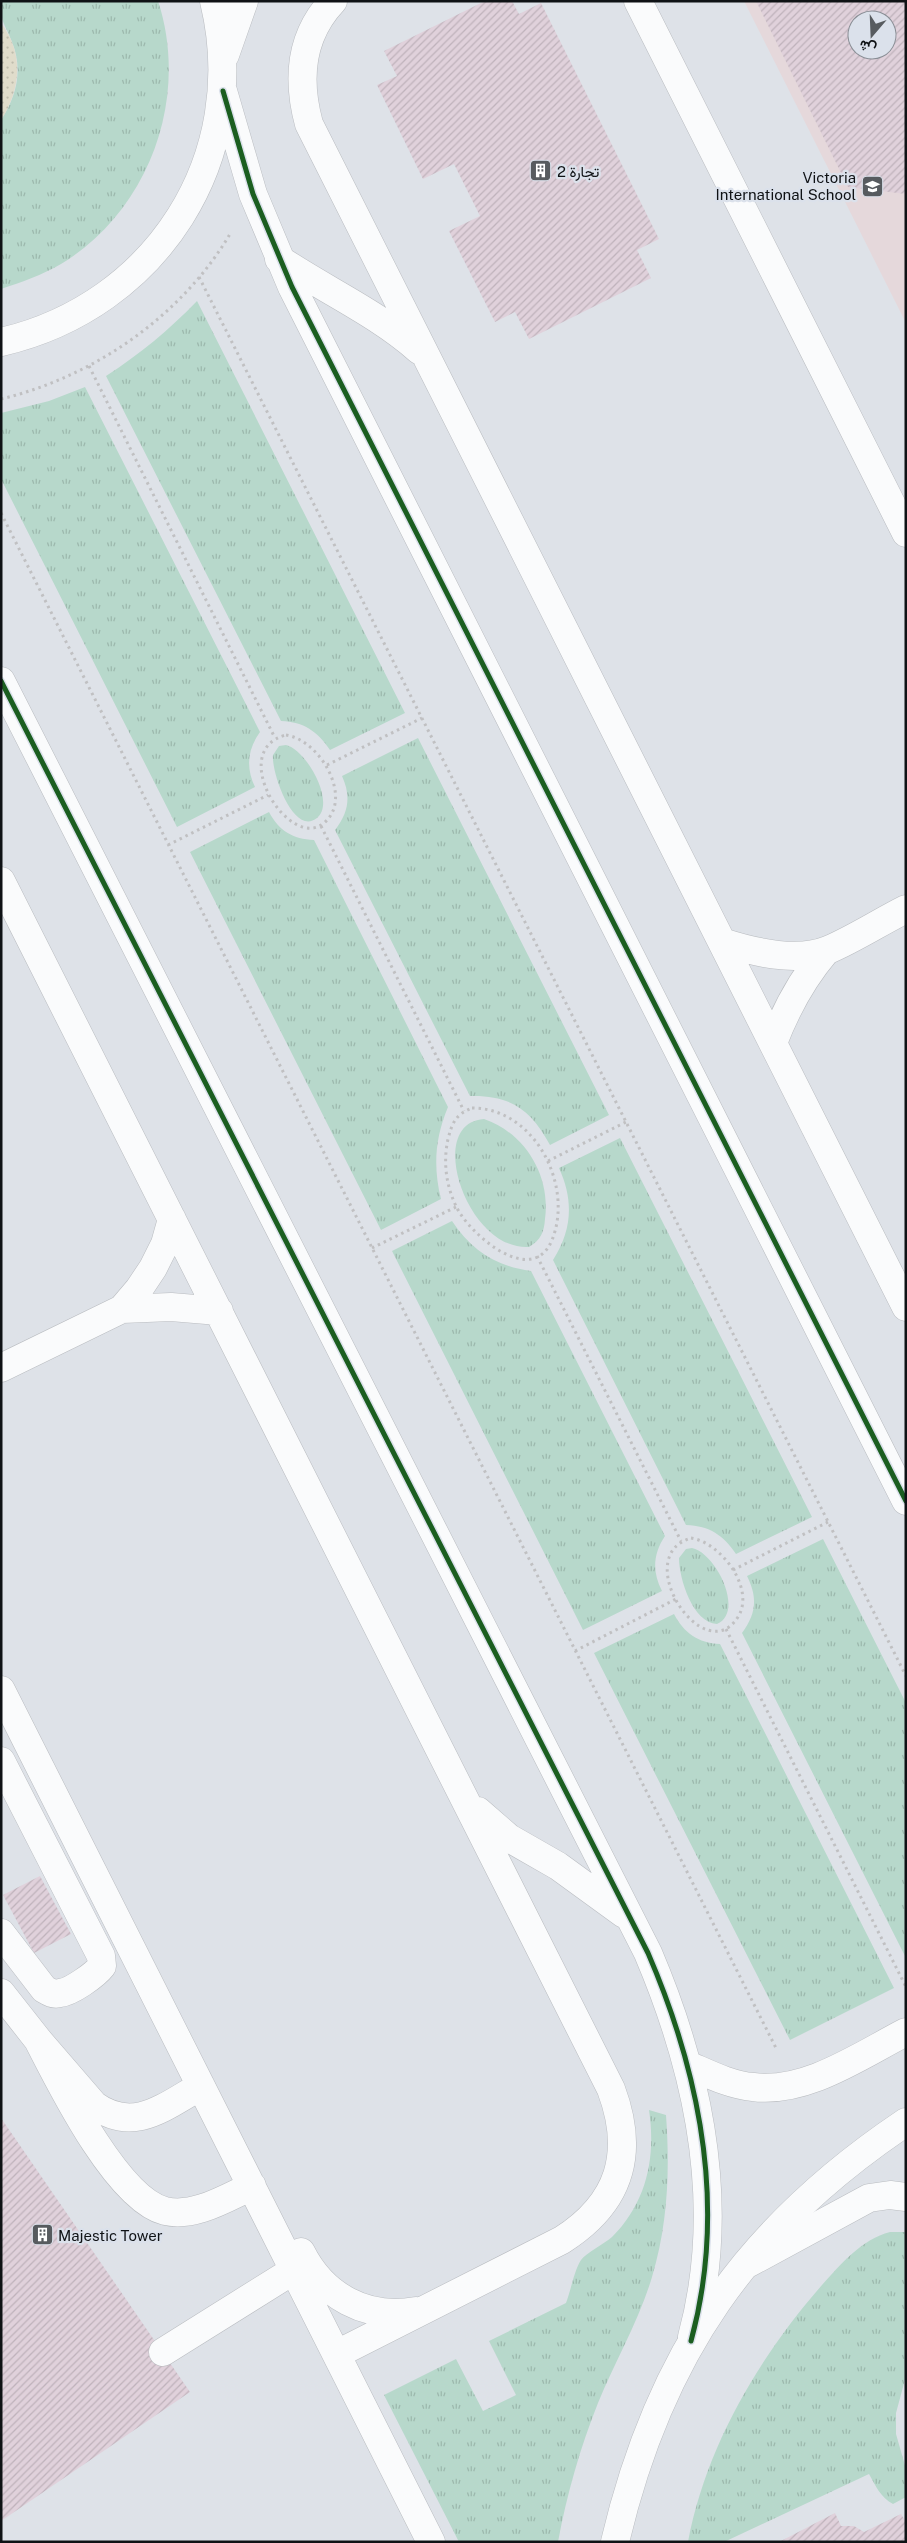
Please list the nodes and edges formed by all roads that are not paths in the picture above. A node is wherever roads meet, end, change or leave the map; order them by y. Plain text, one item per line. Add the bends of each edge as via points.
1 (214, 1) edge
2 (244, 1) edge
3 (333, 1) edge
4 (638, 1) edge
5 (223, 61) junction
6 (223, 91) junction
7 (279, 259) junction
8 (1, 342) edge
9 (427, 358) junction
10 (906, 532) edge
11 (1, 681) edge
12 (1, 881) edge
13 (906, 909) edge
14 (722, 942) junction
15 (826, 951) junction
16 (773, 1043) junction
17 (172, 1219) junction
18 (906, 1307) edge
19 (122, 1308) junction
20 (219, 1311) junction
21 (1, 1368) edge
22 (906, 1501) edge
23 (1, 1690) edge
24 (1, 1761) edge
25 (466, 1800) junction
26 (629, 1918) junction
27 (1, 1933) edge
28 (1, 1993) edge
29 (906, 2032) edge
30 (38, 2040) junction
31 (688, 2065) junction
32 (201, 2086) junction
33 (906, 2122) edge
34 (252, 2186) junction
35 (906, 2197) edge
36 (742, 2267) junction
37 (294, 2270) junction
38 (424, 2310) junction
39 (691, 2341) junction
40 (163, 2352) dead end
41 (336, 2354) junction
42 (431, 2542) edge
43 (615, 2542) edge

1 - 5 street
2 - 5 street
3 - 9 street via 312,30 305,53 303,101 309,124
4 - 10 street
5 - 6 street
6 - 7 street via 253,194
6 - 8 street via 216,133 204,172 185,210 161,245 100,301 63,322
7 - 9 street via 373,316
7 - 22 street
9 - 14 street
11 - 26 street
12 - 17 street
13 - 15 street
14 - 15 street via 774,954
14 - 16 street
15 - 16 street via 794,995
16 - 18 street
17 - 19 street via 165,1244 153,1268
17 - 20 street
19 - 20 street via 171,1307
19 - 21 street
20 - 25 street
23 - 32 street
24 - 27 street via 101,1956 102,1966 96,1974 61,1994 52,1993 44,1989
25 - 26 street via 508,1838 566,1872
25 - 38 street via 611,2089 619,2110 623,2153 609,2195 580,2228
26 - 31 street via 663,1990
28 - 30 street
29 - 31 street via 815,2078 774,2088 734,2084
30 - 32 street via 94,2105 118,2117 144,2116
30 - 34 street via 90,2134 133,2193 148,2204 166,2211 193,2211
31 - 39 street via 699,2112 707,2209 701,2306
32 - 34 street
33 - 36 street via 819,2186
34 - 37 street
34 - 38 street via 290,2233 309,2268 335,2294 351,2304 387,2314
35 - 36 street via 869,2198
36 - 39 street
37 - 40 street
37 - 41 street
38 - 41 street
39 - 43 street via 643,2442
41 - 42 street

